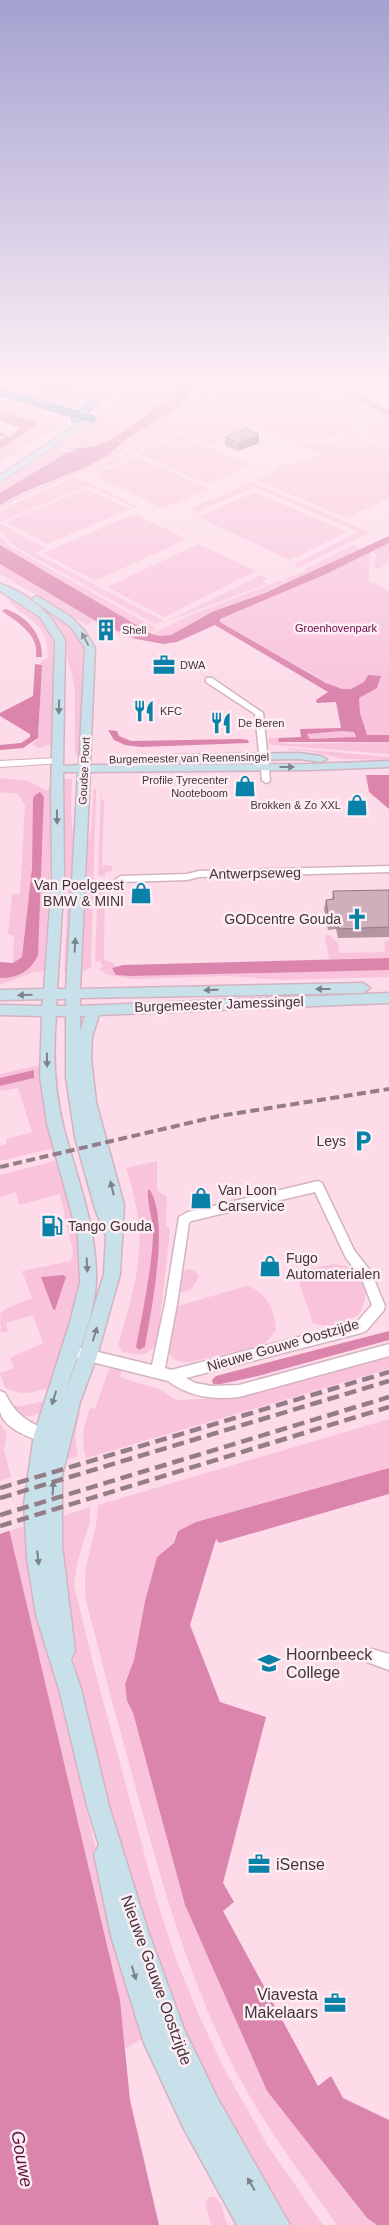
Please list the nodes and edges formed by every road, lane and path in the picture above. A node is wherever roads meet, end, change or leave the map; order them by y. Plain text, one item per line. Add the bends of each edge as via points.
1 (0, 577) edge
2 (0, 587) edge
3 (210, 680) dead end
4 (264, 762) junction
5 (0, 764) edge
6 (389, 764) edge
7 (58, 765) junction
8 (84, 765) junction
9 (0, 770) edge
10 (266, 780) dead end
11 (389, 869) edge
12 (121, 879) dead end
13 (389, 988) edge
14 (49, 994) junction
15 (73, 994) junction
16 (0, 995) edge
17 (389, 998) edge
18 (0, 1010) edge
19 (94, 1010) junction
20 (49, 1012) junction
21 (73, 1012) junction
22 (114, 1236) junction
23 (389, 1350) edge
24 (69, 1351) junction
25 (88, 1356) junction
26 (157, 1373) junction
27 (171, 1376) junction
28 (0, 1397) edge
29 (52, 1438) junction
30 (372, 1656) dead end
31 (389, 1662) edge
32 (98, 1806) junction
33 (252, 2225) edge
34 (277, 2225) edge

8 -> 1 main road, Goudse Poort via 90,648 64,615
2 -> 7 main road, Goudse Poort via 45,615 57,631 60,641
3 - 4 street via 259,713
4 - 6 main road, Burgemeester van Reenensingel
4 - 8 main road, Burgemeester van Reenensingel
4 - 10 street, Burgemeester van Reenensingel
5 - 7 street, Burgemeester van Reenensingel
7 - 8 main road, Burgemeester van Reenensingel
7 - 9 street, Burgemeester van Reenensingel
7 -> 14 main road, Goudse Poort via 58,879
15 -> 8 main road, Goudse Poort
11 - 12 street, Antwerpseweg
13 -> 15 main road, Burgemeester Jamessingel
14 - 15 main road
14 -> 16 main road
14 - 20 main road, Nieuwe Gouwe Oostzijde
15 - 21 main road, Goudse Poort
17 - 19 main road, Burgemeester Jamessingel
18 - 20 main road
19 - 21 main road, Burgemeester Jamessingel
22 -> 19 main road via 116,1205 89,1102 84,1058 85,1037
20 - 21 main road, Burgemeester Jamessingel
20 -> 24 main road, Nieuwe Gouwe Oostzijde via 49,1096 86,1236 88,1282
21 - 22 main road, Nieuwe Gouwe Oostzijde via 73,1077 78,1113
25 -> 22 main road, Nieuwe Gouwe Oostzijde via 112,1274
23 - 27 street, Nieuwe Gouwe Oostzijde via 238,1391 216,1394 197,1391
24 - 25 street, Nieuwe Gouwe Oostzijde
24 -> 29 main road, Nieuwe Gouwe Oostzijde
25 - 26 street, Nieuwe Gouwe Oostzijde
25 - 29 main road, Nieuwe Gouwe Oostzijde via 71,1402
26 - 27 street, Nieuwe Gouwe Oostzijde
26 - 27 street, Nieuwe Gouwe Oostzijde via 183,1221 188,1217 318,1186 350,1254 368,1276 379,1306 361,1326
28 - 29 street via 8,1415 16,1423
29 - 32 main road, Nieuwe Gouwe Oostzijde via 52,1545 70,1689
30 - 31 street
32 -> 33 main road, Nieuwe Gouwe Oostzijde via 109,1880 156,2043 193,2120
34 -> 32 main road, Nieuwe Gouwe Oostzijde via 209,2108 174,2034 136,1930

